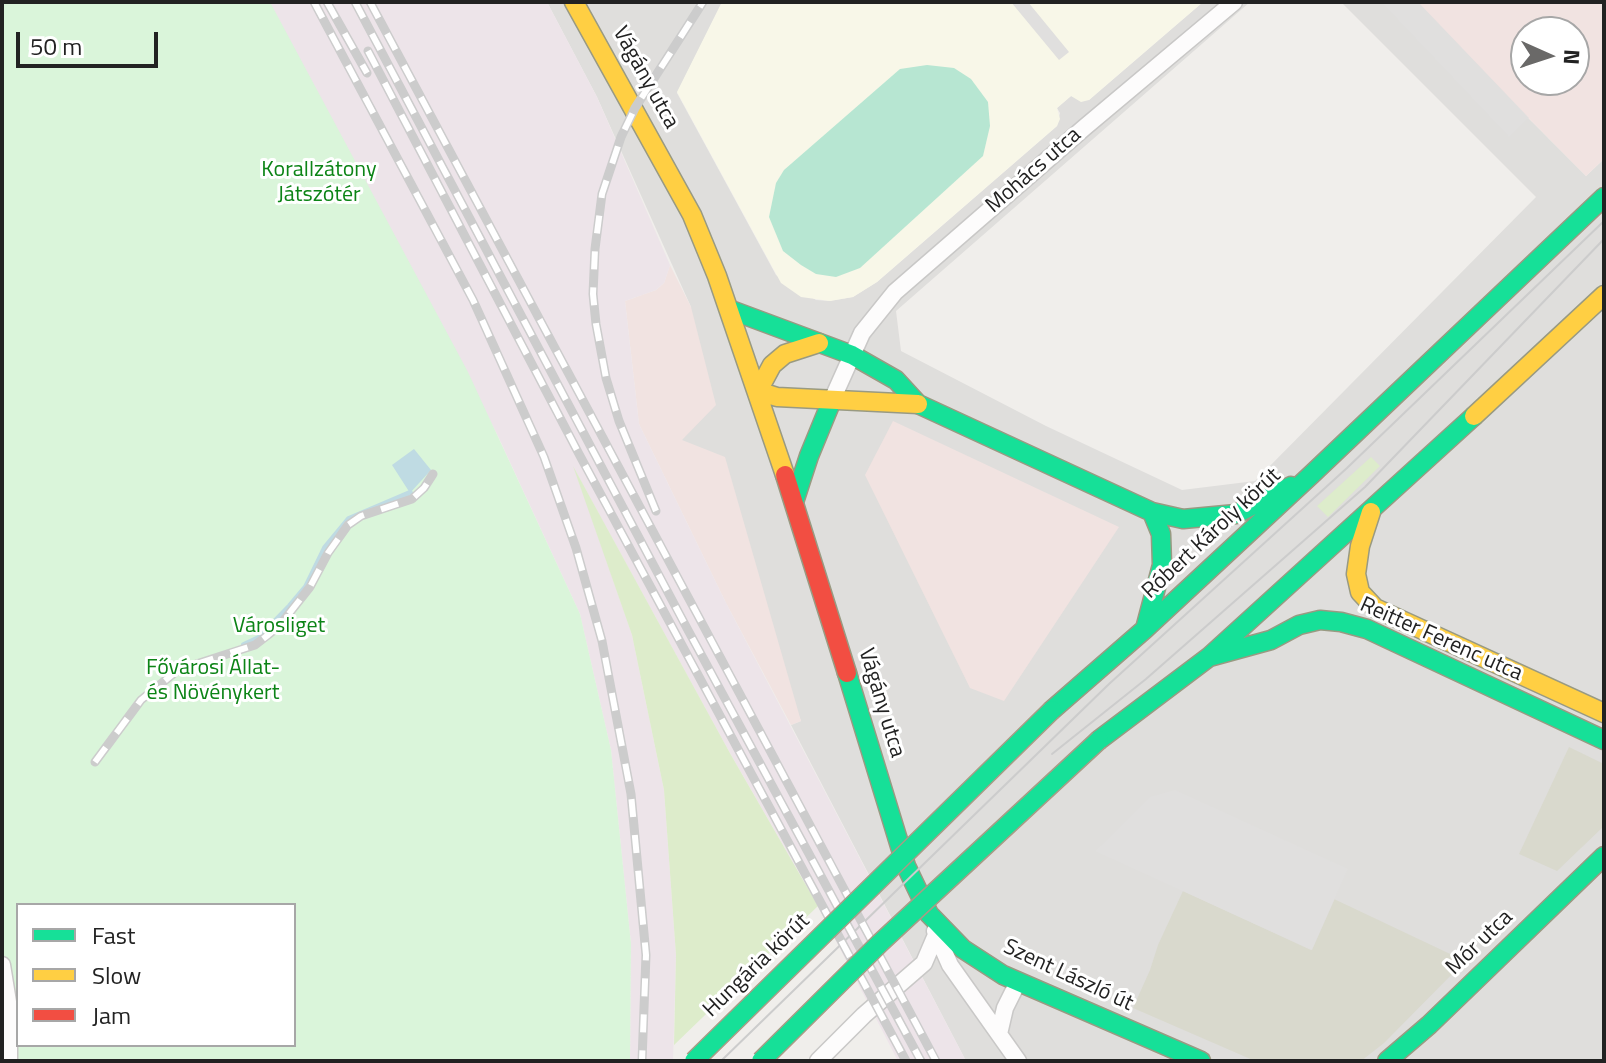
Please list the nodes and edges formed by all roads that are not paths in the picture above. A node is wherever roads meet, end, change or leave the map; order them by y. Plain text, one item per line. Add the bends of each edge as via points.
1 (574, 2) edge
2 (1234, 2) edge
3 (1604, 197) edge
4 (1604, 296) edge
5 (731, 310) junction
6 (819, 343) junction
7 (852, 355) junction
8 (758, 391) junction
9 (832, 400) junction
10 (918, 404) junction
11 (1311, 475) junction
12 (794, 502) junction
13 (1152, 512) junction
14 (1371, 512) junction
15 (1145, 629) junction
16 (1209, 657) junction
17 (1604, 713) edge
18 (1604, 740) edge
19 (1604, 856) edge
20 (853, 906) joint
21 (929, 914) junction
22 (936, 935) junction
23 (924, 963) junction
24 (2, 965) edge
25 (950, 965) junction
26 (1018, 982) junction
27 (999, 1034) junction
28 (9, 1061) edge
29 (694, 1061) edge
30 (761, 1061) edge
31 (818, 1061) edge
32 (1018, 1061) edge
33 (1201, 1061) edge
34 (1387, 1061) edge

1 - 5 street, Vágány utca via 692,215
2 - 7 street, Mohács utca via 895,292 862,333
3 - 11 street, Róbert Károly körút
4 - 14 street
5 - 6 street
5 - 8 street, Vágány utca
6 - 7 street
6 - 8 street via 785,354 772,365
7 - 9 street
7 - 10 street via 896,380
8 - 9 street
8 - 12 street, Vágány utca
9 - 10 street
9 - 12 street
10 - 13 street
11 - 13 street via 1236,514 1183,519
11 - 15 street, Róbert Károly körút
12 - 21 street, Vágány utca via 906,866
13 - 15 street via 1161,534 1162,565
14 - 16 street
14 - 17 street, Reitter Ferenc utca via 1356,574 1360,592 1375,608
15 - 20 street, Róbert Károly körút, bridge via 1052,710
16 - 18 street, Reitter Ferenc utca via 1271,640 1299,625 1341,622 1367,629
16 - 30 street, bridge via 1099,740
19 - 34 street, Mór utca
20 - 29 street, Hungária körút, bridge
21 - 22 street
21 - 26 street, Szent László út via 963,949
22 - 23 street
22 - 25 street
23 - 25 street
23 - 31 street
24 - 28 street
25 - 27 street
26 - 27 street
26 - 33 street, Szent László út
27 - 32 street

